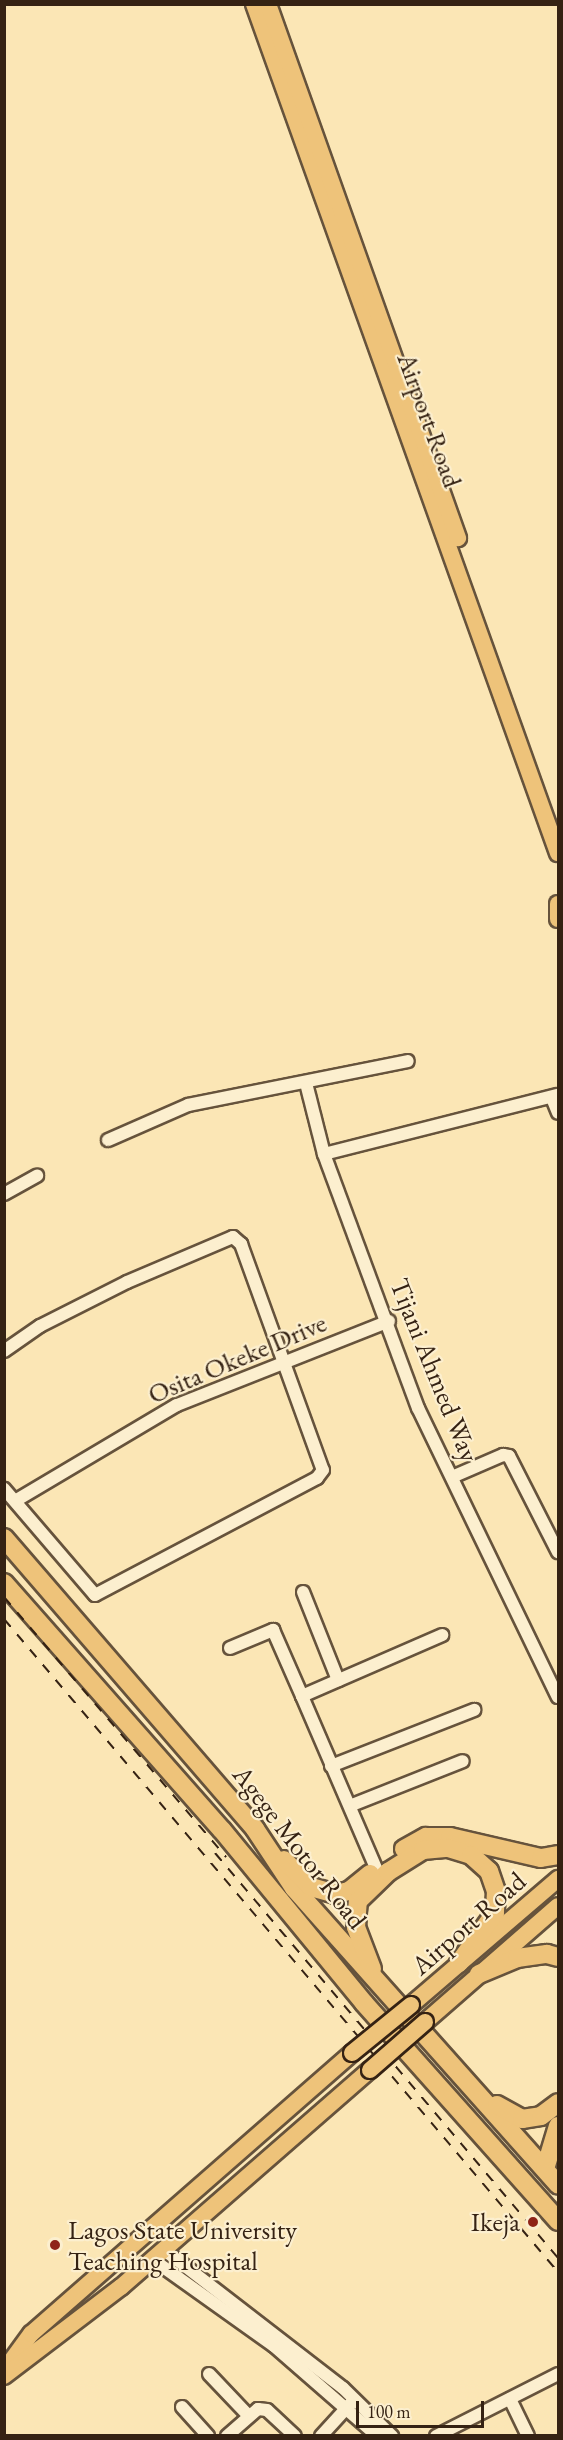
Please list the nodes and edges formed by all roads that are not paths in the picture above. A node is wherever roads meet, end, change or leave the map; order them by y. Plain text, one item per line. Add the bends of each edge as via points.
1 (254, 4) edge
2 (268, 4) edge
3 (558, 818) edge
4 (558, 853) edge
5 (558, 904) edge
6 (558, 919) edge
7 (408, 1061) dead end
8 (306, 1083) junction
9 (555, 1097) edge
10 (558, 1113) edge
11 (108, 1140) dead end
12 (324, 1154) junction
13 (37, 1176) dead end
14 (4, 1194) edge
15 (389, 1321) junction
16 (4, 1351) edge
17 (284, 1362) junction
18 (452, 1477) junction
19 (4, 1489) edge
20 (15, 1501) junction
21 (4, 1538) edge
22 (558, 1552) edge
23 (4, 1582) edge
24 (303, 1592) dead end
25 (442, 1635) dead end
26 (230, 1648) dead end
27 (338, 1680) junction
28 (302, 1696) junction
29 (558, 1697) edge
30 (474, 1710) dead end
31 (463, 1761) dead end
32 (331, 1766) junction
33 (352, 1805) junction
34 (255, 1829) junction
35 (558, 1855) edge
36 (376, 1868) junction
37 (558, 1879) edge
38 (353, 1896) junction
39 (558, 1906) edge
40 (323, 1922) junction
41 (558, 1957) edge
42 (459, 1963) junction
43 (479, 1974) junction
44 (383, 1992) junction
45 (473, 2087) junction
46 (558, 2103) edge
47 (558, 2126) edge
48 (545, 2169) junction
49 (558, 2184) edge
50 (558, 2221) edge
51 (158, 2254) junction
52 (43, 2349) junction
53 (11, 2361) edge
54 (209, 2374) dead end
55 (558, 2374) edge
56 (4, 2376) edge
57 (4, 2386) edge
58 (510, 2399) junction
59 (351, 2403) junction
60 (182, 2407) dead end
61 (248, 2415) junction
62 (208, 2436) edge
63 (226, 2436) edge
64 (295, 2436) edge
65 (321, 2436) edge
66 (377, 2436) edge
67 (392, 2436) edge
68 (436, 2436) edge
69 (528, 2436) edge

1 - 4 main road, Airport Road
2 - 3 main road, Airport Road
5 - 6 main road
7 - 8 street
8 - 11 street via 188,1105
8 - 12 street, Tijani Ahmed Way
9 - 10 street
9 - 12 street
12 - 15 street, Tijani Ahmed Way
13 - 14 street
15 - 17 street, Osita Okeke Drive
15 - 18 street, Tijani Ahmed Way via 418,1408
16 - 17 street via 40,1326 127,1282 233,1237 241,1244
17 - 20 street, Osita Okeke Drive via 177,1405
17 - 20 street via 323,1470 317,1478 106,1592 95,1595 88,1590
18 - 22 street via 503,1455 509,1456
18 - 29 street, Tijani Ahmed Way
19 - 20 street
21 - 34 highway, Agege Motor Road
23 - 50 highway, Agege Motor Road via 222,1830 364,2002
24 - 27 street
25 - 27 street
26 - 28 street via 273,1630
27 - 28 street
28 - 32 street
30 - 32 street
31 - 33 street
32 - 33 street
33 - 36 street
34 - 38 highway via 311,1887
34 - 40 highway, Agege Motor Road via 294,1888
35 - 36 highway via 541,1858 477,1840 426,1837
36 - 38 highway
37 - 42 main road, Airport Road
38 - 40 highway
38 - 42 highway via 423,1850 448,1848 471,1855 489,1871 496,1890 495,1913
38 - 44 highway via 361,1947
39 - 43 main road, Airport Road
40 - 44 highway, Agege Motor Road
41 - 43 highway via 547,1954 518,1958
42 - 53 main road, Airport Road, bridge via 31,2334
43 - 51 main road, Airport Road, bridge
44 - 45 highway, Agege Motor Road
45 - 46 highway via 522,2119 541,2116
45 - 48 highway, Agege Motor Road
47 - 48 highway
48 - 49 highway, Agege Motor Road
51 - 52 main road, Airport Road
51 - 59 street
52 - 53 main road
52 - 57 main road
53 - 56 main road
54 - 61 street
55 - 58 street
58 - 68 street
58 - 69 street
59 - 65 street
59 - 66 street
59 - 67 street
60 - 62 street
61 - 63 street
61 - 64 street via 258,2409 267,2410

